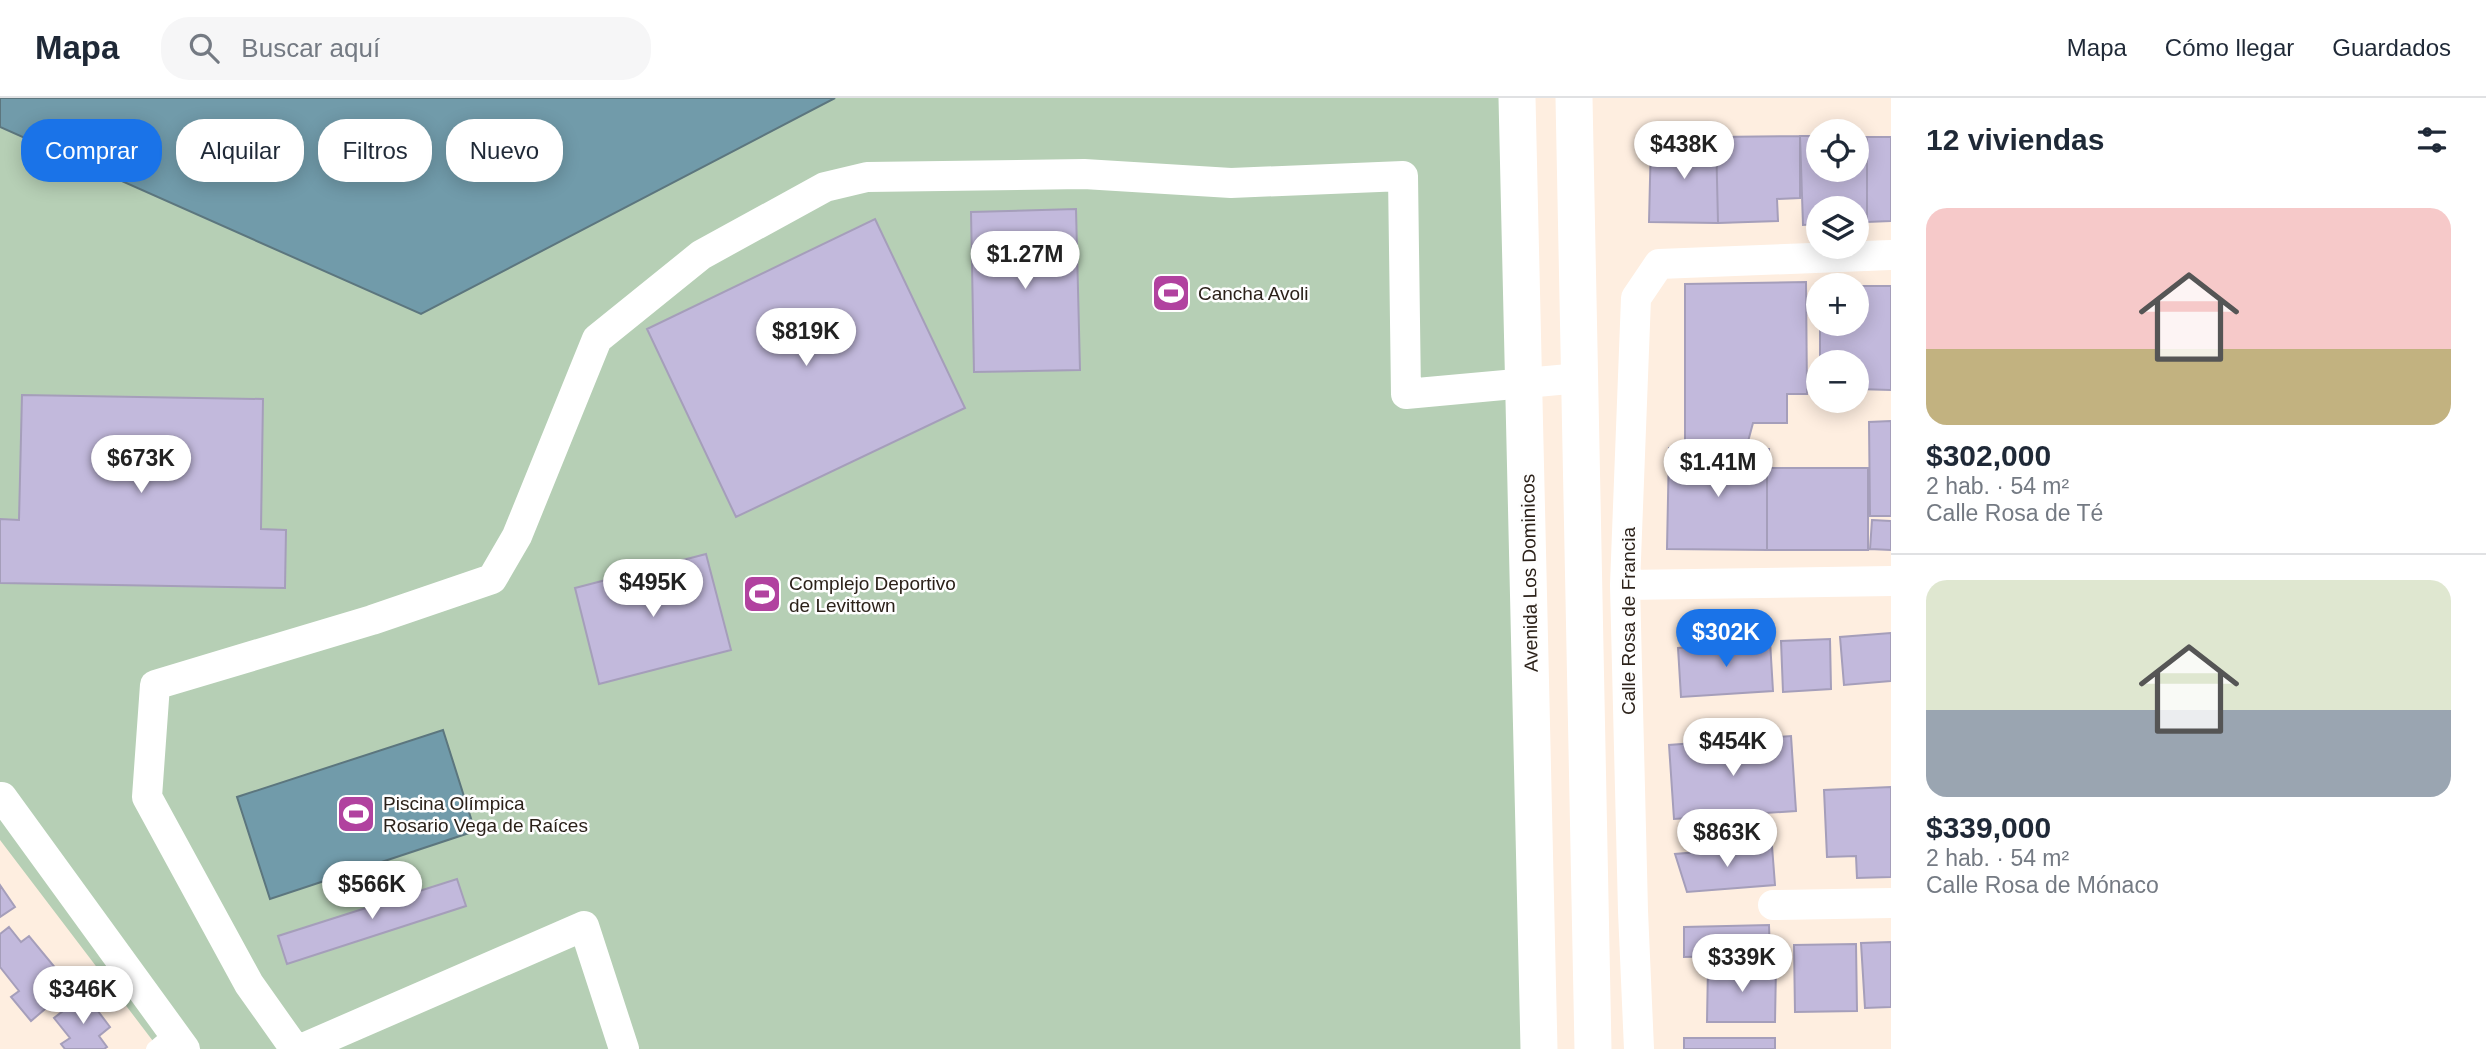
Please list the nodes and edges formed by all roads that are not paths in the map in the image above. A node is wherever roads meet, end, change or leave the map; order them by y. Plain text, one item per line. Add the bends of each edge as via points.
1 (1517, 98) edge
2 (1574, 98) edge
3 (1891, 255) edge
4 (1580, 378) junction
5 (1524, 384) junction
6 (1891, 581) edge
7 (1625, 586) junction
8 (2, 797) edge
9 (1891, 903) edge
10 (1773, 905) dead end
11 (171, 1044) edge
12 (295, 1049) edge
13 (301, 1049) edge
14 (624, 1049) edge
15 (1539, 1049) edge
16 (1592, 1049) edge
17 (1639, 1049) edge

1 - 5 street, Avenida Los Dominicos
2 - 4 street
3 - 7 street, Calle Rosa de Francia via 1659,264 1636,298
4 - 5 street
4 - 16 street
5 - 12 street via 1406,394 1403,176 1231,183 1084,174 867,177 813,193 701,255 597,339 517,536 492,579 155,685 147,797 249,984
5 - 15 street, Avenida Los Dominicos
6 - 7 street
7 - 17 street, Calle Rosa de Francia
8 - 11 street
9 - 10 street
13 - 14 street via 584,926

